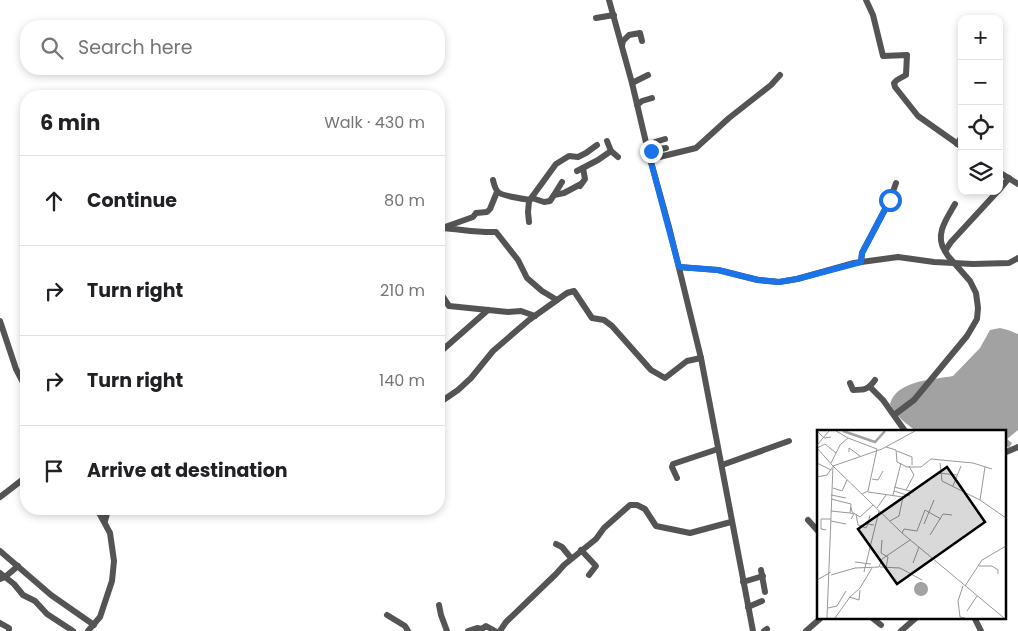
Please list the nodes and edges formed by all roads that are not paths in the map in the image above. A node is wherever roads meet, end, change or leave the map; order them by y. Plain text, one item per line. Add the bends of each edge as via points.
1 (610, 0) edge
2 (866, 0) edge
3 (614, 15) junction
4 (596, 18) dead end
5 (642, 40) dead end
6 (622, 48) junction
7 (648, 75) dead end
8 (780, 75) dead end
9 (632, 83) junction
10 (652, 98) dead end
11 (638, 105) junction
12 (665, 139) dead end
13 (607, 141) dead end
14 (597, 145) dead end
15 (958, 145) edge
16 (666, 148) dead end
17 (611, 151) junction
18 (650, 151) junction
19 (618, 157) dead end
20 (651, 159) junction
21 (1003, 174) edge
22 (1009, 178) junction
23 (493, 180) dead end
24 (562, 182) dead end
25 (896, 183) dead end
26 (1018, 184) edge
27 (1003, 186) edge
28 (497, 192) junction
29 (554, 195) junction
30 (995, 195) edge
31 (531, 199) junction
32 (955, 204) dead end
33 (529, 222) dead end
34 (445, 226) edge
35 (445, 228) edge
36 (945, 250) junction
37 (1018, 258) edge
38 (861, 262) junction
39 (955, 263) junction
40 (679, 267) junction
41 (556, 300) junction
42 (445, 301) edge
43 (488, 310) junction
44 (535, 316) junction
45 (0, 321) edge
46 (445, 348) edge
47 (702, 358) junction
48 (20, 377) edge
49 (875, 380) dead end
50 (850, 383) dead end
51 (870, 387) junction
52 (445, 399) edge
53 (894, 415) junction
54 (904, 430) edge
55 (789, 441) dead end
56 (1018, 447) edge
57 (718, 448) junction
58 (1006, 452) edge
59 (722, 465) junction
60 (677, 478) dead end
61 (20, 482) edge
62 (0, 497) edge
63 (100, 515) edge
64 (106, 515) edge
65 (808, 520) dead end
66 (104, 521) junction
67 (731, 522) junction
68 (817, 530) edge
69 (556, 544) dead end
70 (581, 550) junction
71 (0, 551) edge
72 (572, 558) junction
73 (18, 566) junction
74 (122, 570) dead end
75 (113, 573) junction
76 (589, 575) dead end
77 (2, 577) edge
78 (743, 582) junction
79 (765, 592) dead end
80 (762, 601) dead end
81 (439, 605) dead end
82 (748, 607) junction
83 (387, 615) dead end
84 (821, 618) edge
85 (872, 618) edge
86 (916, 618) edge
87 (974, 618) edge
88 (0, 623) edge
89 (94, 625) junction
90 (881, 625) dead end
91 (9, 631) edge
92 (73, 631) edge
93 (88, 631) edge
94 (408, 631) edge
95 (447, 631) edge
96 (468, 631) edge
97 (495, 631) edge
98 (500, 631) edge
99 (753, 631) edge
100 (806, 631) edge
101 (901, 631) edge
102 (981, 631) edge

1 - 3 street
2 - 15 street via 883,56 907,55 906,75 894,83 895,87 918,116
3 - 4 street
3 - 6 street
5 - 6 street via 640,33 629,35 625,37
6 - 9 street
7 - 9 street
8 - 20 street via 696,148
9 - 11 street
10 - 11 street
11 - 18 street
12 - 18 street via 655,142
13 - 17 street
14 - 31 street via 586,153 569,156 556,164
16 - 18 street
17 - 19 street
17 - 29 street via 580,169 585,179 580,186
18 - 20 street
20 - 40 street
21 - 22 street
22 - 26 street
22 - 27 street
23 - 28 street
24 - 29 street
25 - 38 street via 862,253
28 - 31 street
28 - 34 street via 487,212 476,213 473,218
29 - 31 street via 550,201
30 - 36 street
31 - 33 street
32 - 36 street via 942,231 941,243
35 - 41 street via 496,232 528,278
36 - 39 street
37 - 39 street via 1009,263
38 - 39 street via 898,257
38 - 40 street via 779,282 718,270
39 - 53 street via 976,293 978,308 974,325 914,400
40 - 47 street
41 - 44 street
41 - 47 street via 574,291 592,318 604,320 612,326 650,370 665,378 686,361
42 - 43 street via 448,306
43 - 44 street via 521,311
43 - 46 street
44 - 52 street via 493,351 471,378
45 - 48 street
47 - 57 street
49 - 51 street
50 - 51 street via 853,390
51 - 53 street
53 - 54 street
55 - 59 street
56 - 58 street
57 - 59 street
57 - 60 street via 673,464
59 - 67 street
61 - 62 street
63 - 66 street
64 - 66 street
65 - 68 street
66 - 75 street via 113,544
67 - 70 street via 685,533 656,526 645,509 633,505
67 - 78 street
69 - 72 street
70 - 72 street
70 - 76 street via 596,566
71 - 73 street
72 - 98 street
73 - 77 street
73 - 89 street
74 - 75 street
75 - 89 street via 100,617
77 - 92 street
78 - 79 street via 762,573
78 - 82 street
80 - 82 street
81 - 95 street
82 - 99 street
83 - 94 street
84 - 100 street
85 - 90 street
86 - 101 street
87 - 102 street
88 - 91 street
89 - 93 street
96 - 97 street via 486,626

